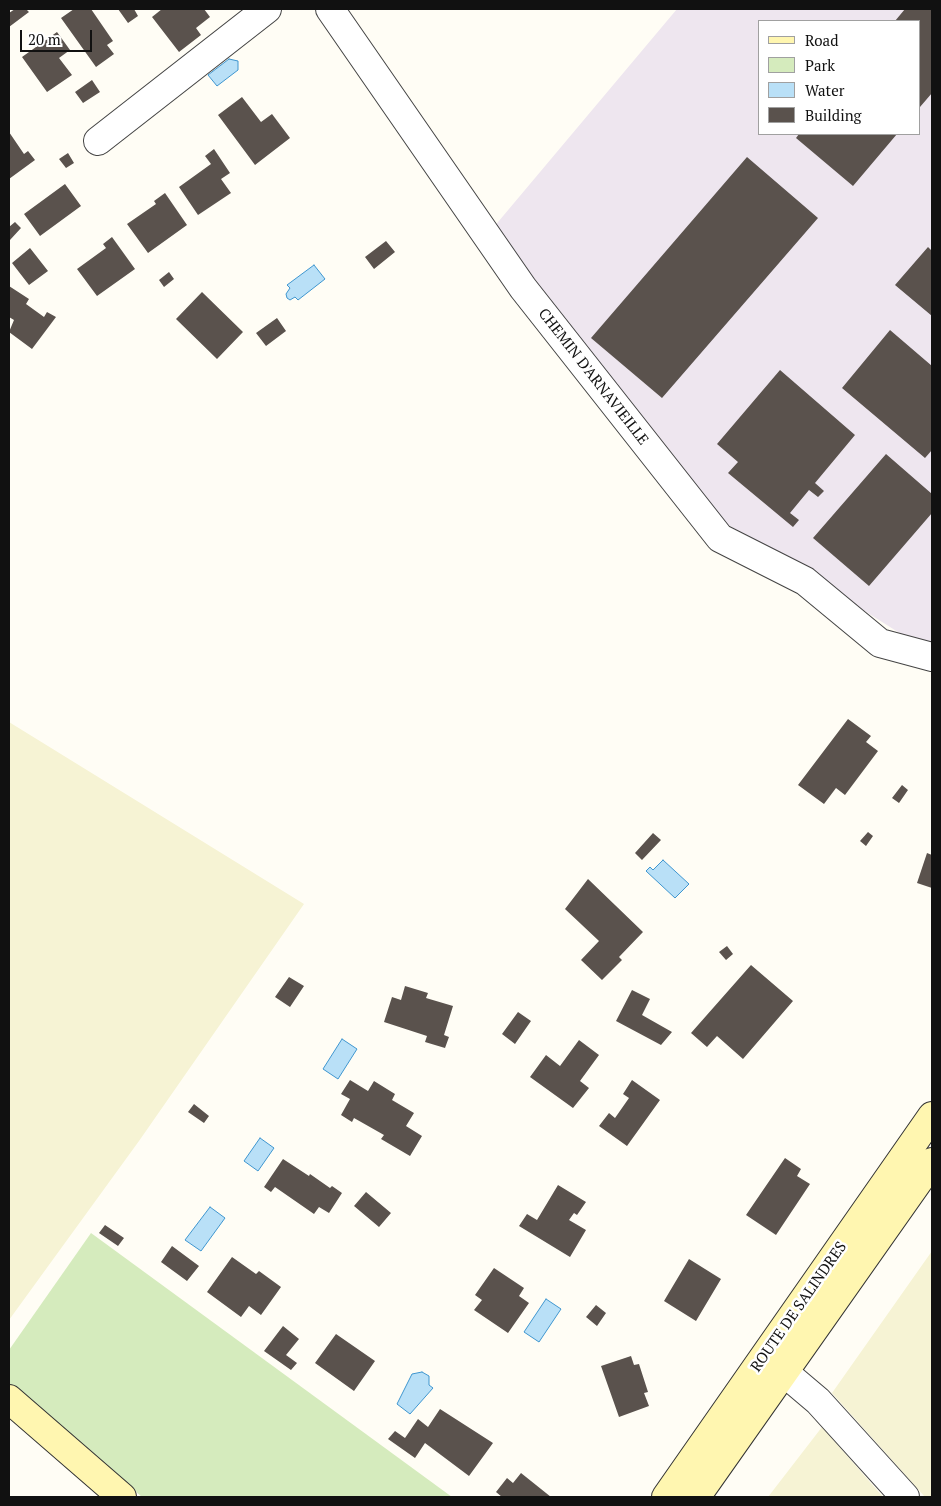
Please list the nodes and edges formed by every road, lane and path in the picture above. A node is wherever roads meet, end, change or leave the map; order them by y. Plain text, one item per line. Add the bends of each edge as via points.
1 (267, 9) edge
2 (330, 9) edge
3 (98, 141) dead end
4 (932, 657) edge
5 (932, 1116) edge
6 (932, 1162) edge
7 (775, 1364) junction
8 (9, 1399) edge
9 (122, 1497) edge
10 (666, 1497) edge
11 (696, 1497) edge
12 (905, 1497) edge

1 - 3 street
2 - 4 street, CHEMIN D'ARNAVIEILLE via 523,288 720,538 805,582 880,643
5 - 7 main road, ROUTE DE SALINDRES
6 - 7 main road, ROUTE DE SALINDRES
7 - 10 main road, ROUTE DE SALINDRES
7 - 11 main road, ROUTE DE SALINDRES
7 - 12 street via 818,1401
8 - 9 main road

